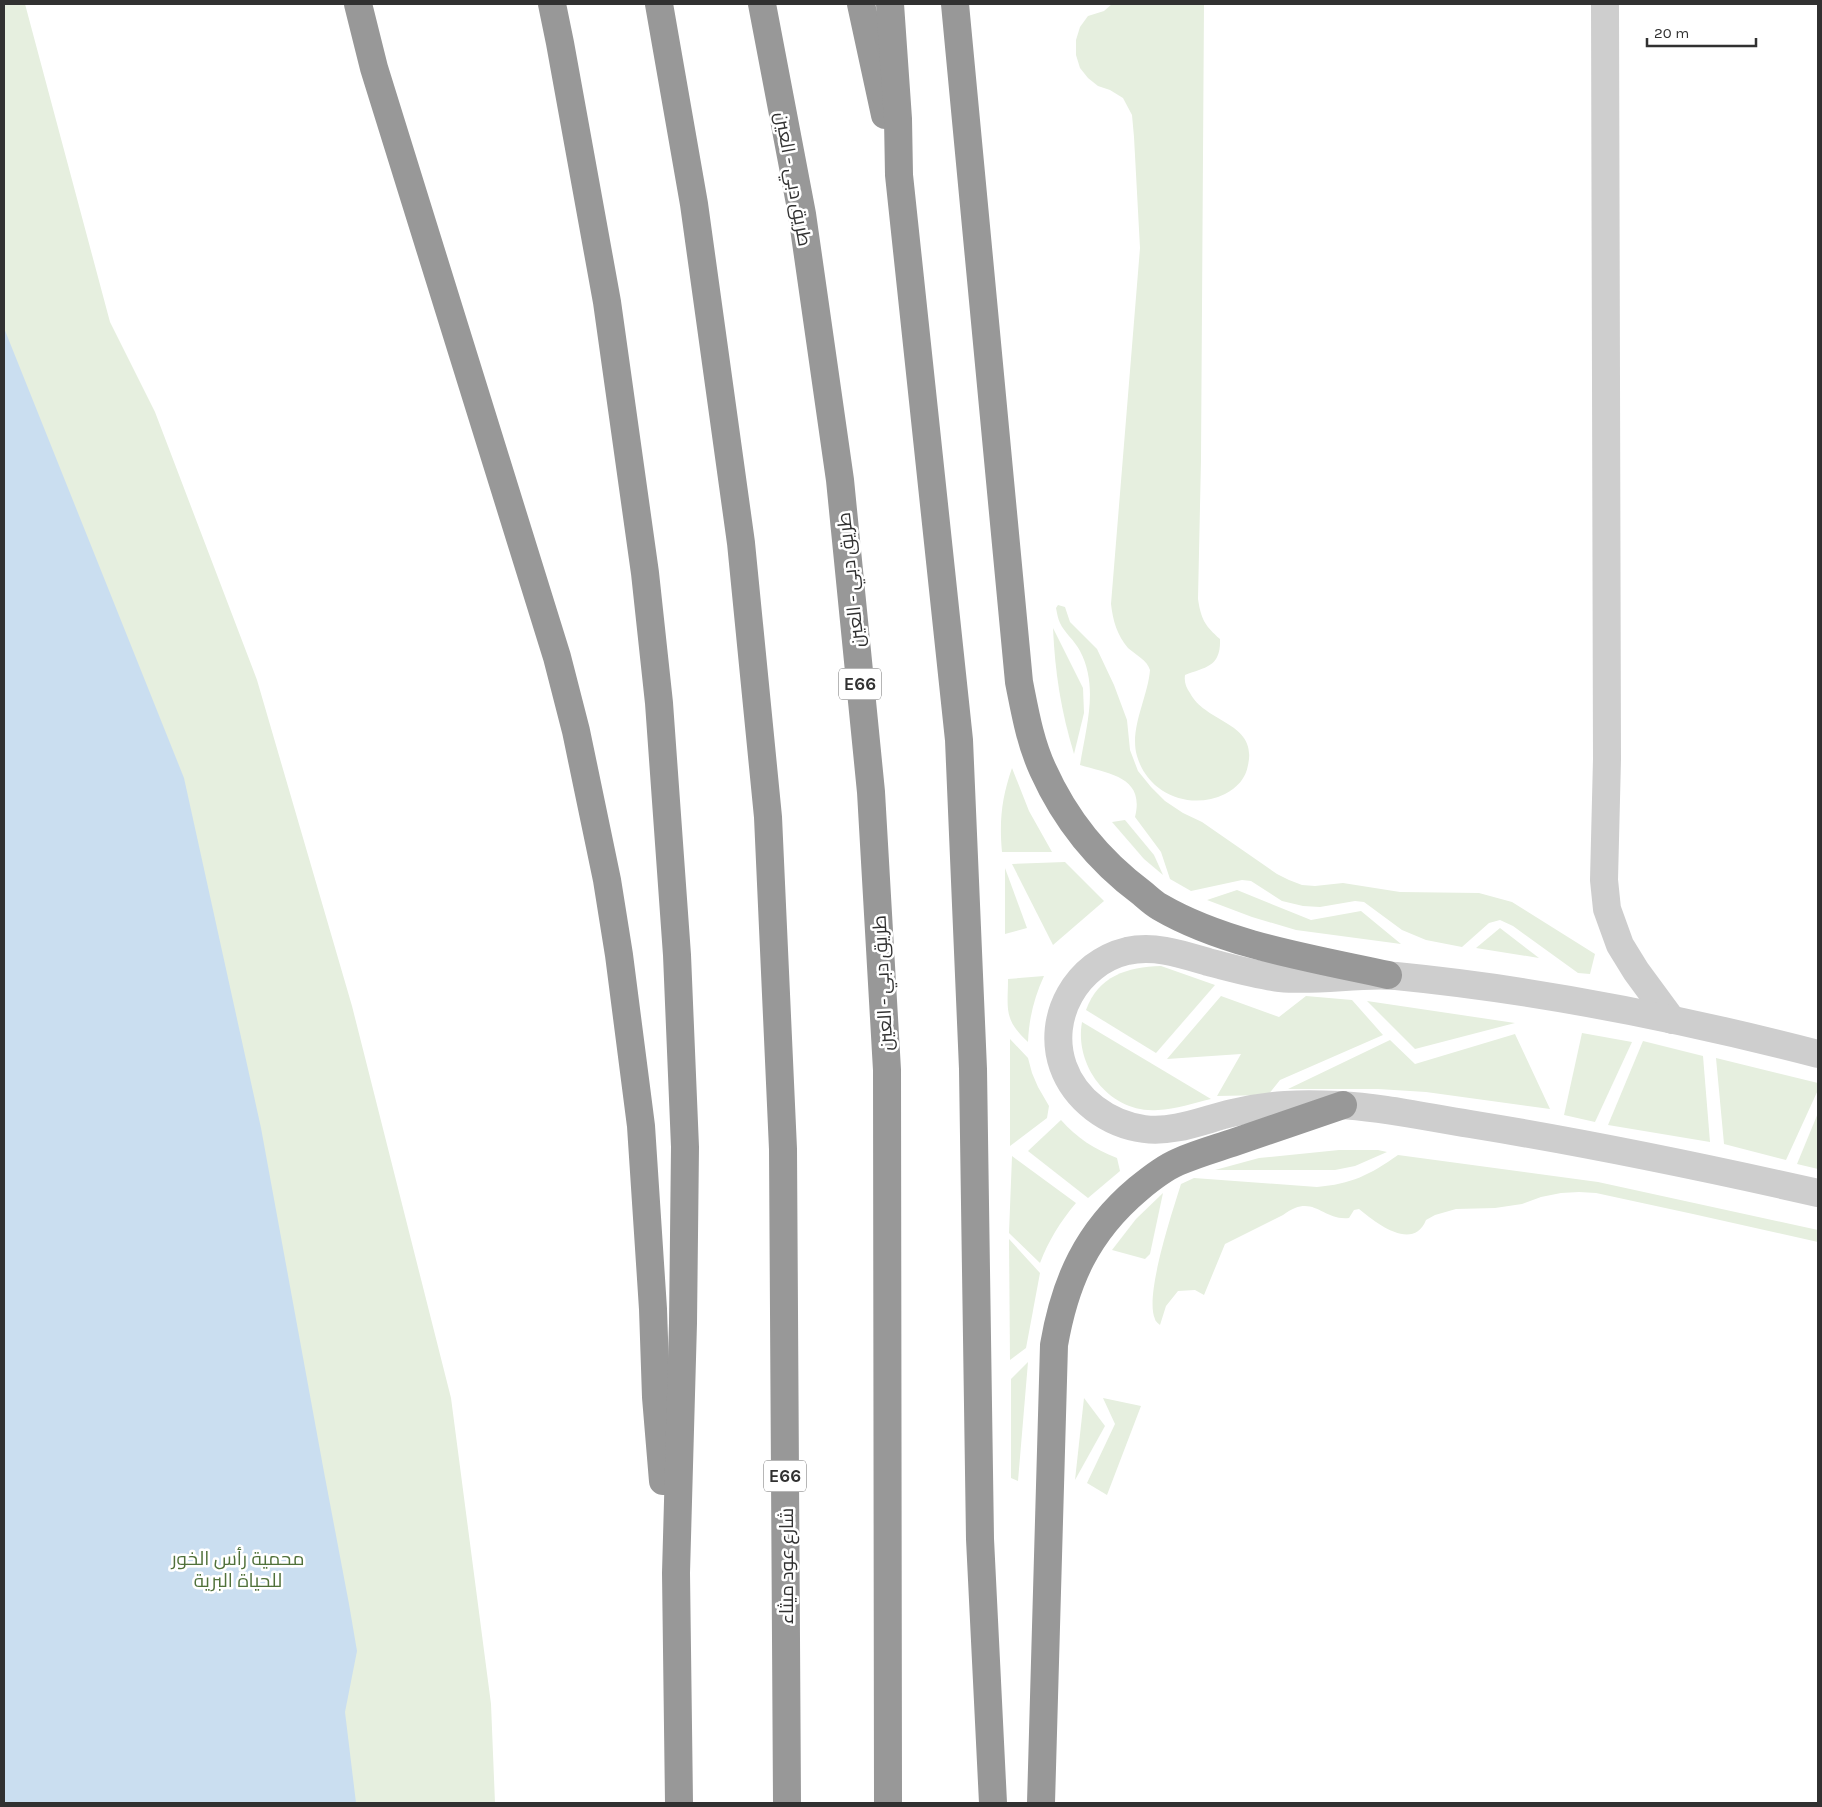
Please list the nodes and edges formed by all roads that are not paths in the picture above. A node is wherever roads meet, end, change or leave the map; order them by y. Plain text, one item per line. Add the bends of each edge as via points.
1 (358, 4) edge
2 (552, 4) edge
3 (659, 4) edge
4 (762, 4) edge
5 (861, 4) edge
6 (890, 4) edge
7 (955, 4) edge
8 (1604, 4) edge
9 (899, 175) junction
10 (1388, 975) junction
11 (1672, 1020) junction
12 (1818, 1054) edge
13 (1343, 1105) junction
14 (1818, 1193) edge
15 (676, 1573) junction
16 (679, 1803) edge
17 (787, 1803) edge
18 (888, 1803) edge
19 (993, 1803) edge
20 (1040, 1803) edge

1 - 15 highway via 374,68 557,657 594,814 618,945 641,1126 656,1397 663,1485
2 - 15 highway via 607,302 645,573 659,703 677,955 685,1147
3 - 17 highway, شارع عود ميثاء / E66 via 694,204 741,543 768,817 783,1149
4 - 18 highway, طريق دبي - العين / E66 via 802,214 840,480 871,792 887,1070
5 - 9 highway
6 - 9 highway
7 - 10 highway via 1019,682 1028,727 1043,769 1064,809 1091,847 1123,879 1159,907 1204,928 1256,945
8 - 11 street via 1607,759 1604,880 1607,909 1620,944
9 - 19 highway via 959,740 973,1069 980,1539
10 - 11 street via 1551,995
10 - 13 street via 1287,978 1238,970 1160,949 1140,949 1121,952 1087,972 1074,986 1065,1004 1059,1023 1058,1043 1069,1081 1081,1098 1120,1123 1162,1130 1265,1106 1290,1103
11 - 12 street
13 - 14 street via 1536,1135
13 - 20 highway via 1177,1162 1149,1179 1102,1225 1070,1282 1054,1345
15 - 16 highway

